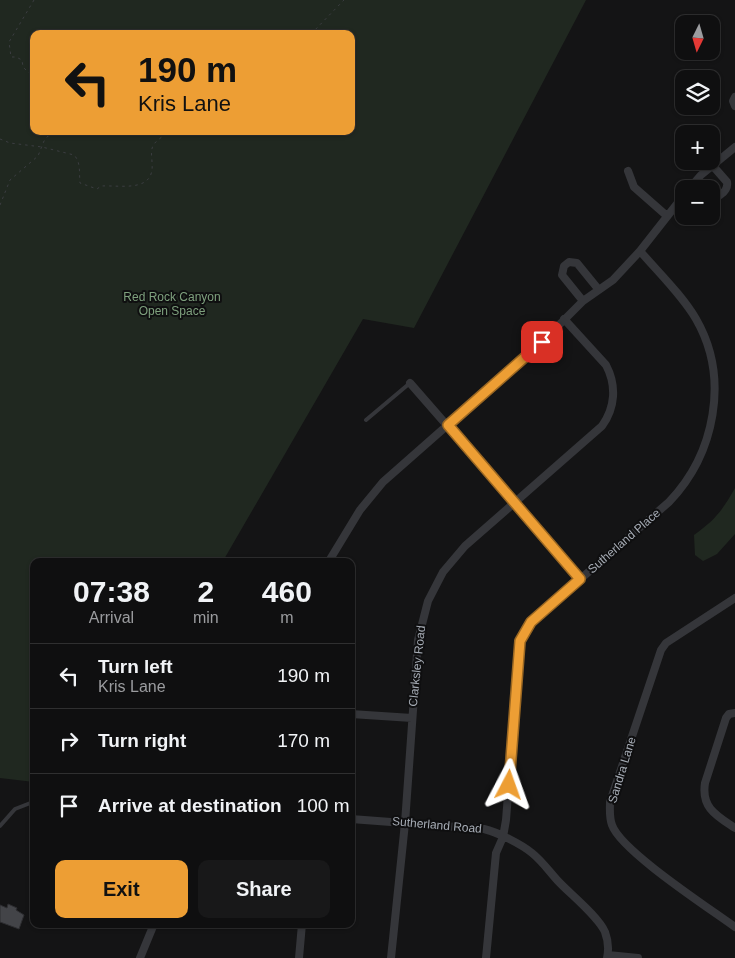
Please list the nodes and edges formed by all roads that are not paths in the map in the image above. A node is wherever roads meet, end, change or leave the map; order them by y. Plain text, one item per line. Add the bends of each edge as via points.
1 (735, 98) edge
2 (735, 106) edge
3 (735, 147) edge
4 (720, 160) edge
5 (708, 170) edge
6 (716, 170) edge
7 (628, 171) dead end
8 (698, 178) joint
9 (700, 180) edge
10 (720, 194) edge
11 (675, 206) edge
12 (667, 216) junction
13 (640, 251) junction
14 (599, 290) junction
15 (583, 301) junction
16 (564, 319) junction
17 (410, 383) joint
18 (366, 420) dead end
19 (448, 425) junction
20 (514, 503) junction
21 (331, 558) edge
22 (580, 579) junction
23 (735, 598) edge
24 (735, 713) edge
25 (355, 714) edge
26 (412, 718) junction
27 (30, 803) edge
28 (355, 819) edge
29 (405, 823) junction
30 (0, 826) edge
31 (735, 828) edge
32 (503, 837) junction
33 (735, 927) edge
34 (152, 928) edge
35 (302, 928) edge
36 (607, 956) edge
37 (140, 958) edge
38 (299, 958) edge
39 (391, 958) edge
40 (486, 958) edge
41 (638, 958) edge

1 - 2 street
3 - 4 street
5 - 8 street
6 - 10 street via 728,185
7 - 12 street via 634,187
8 - 9 street
11 - 12 street
12 - 13 street
13 - 14 street
13 - 22 street, Sutherland Place via 688,308 705,339 714,382 712,416 704,449 680,491
14 - 15 street
14 - 15 street via 577,263 566,263 562,274
15 - 16 street
16 - 19 street
16 - 20 street, Clarksley Road via 609,372 614,395 610,412 602,426
17 - 18 lane
17 - 19 street
19 - 20 street
19 - 21 street via 383,482 360,510
20 - 22 street
20 - 26 street, Clarksley Road via 465,546 437,581 424,612 418,640
22 - 32 street, Sutherland Place via 531,622 520,641
23 - 33 street, Sandra Lane via 666,643 661,650 610,802 610,814 618,837 667,878
24 - 31 street via 726,718 704,794 712,812
25 - 26 street
26 - 29 street, Clarksley Road
27 - 30 lane via 15,809
28 - 29 street, Sutherland Road
29 - 32 street, Sutherland Road via 484,829
29 - 39 street, Clarksley Road
32 - 36 street, Sutherland Road via 530,851 544,863 556,880 600,924 607,938
32 - 40 street, Sutherland Place via 496,853
34 - 37 street
35 - 38 street
36 - 41 street

